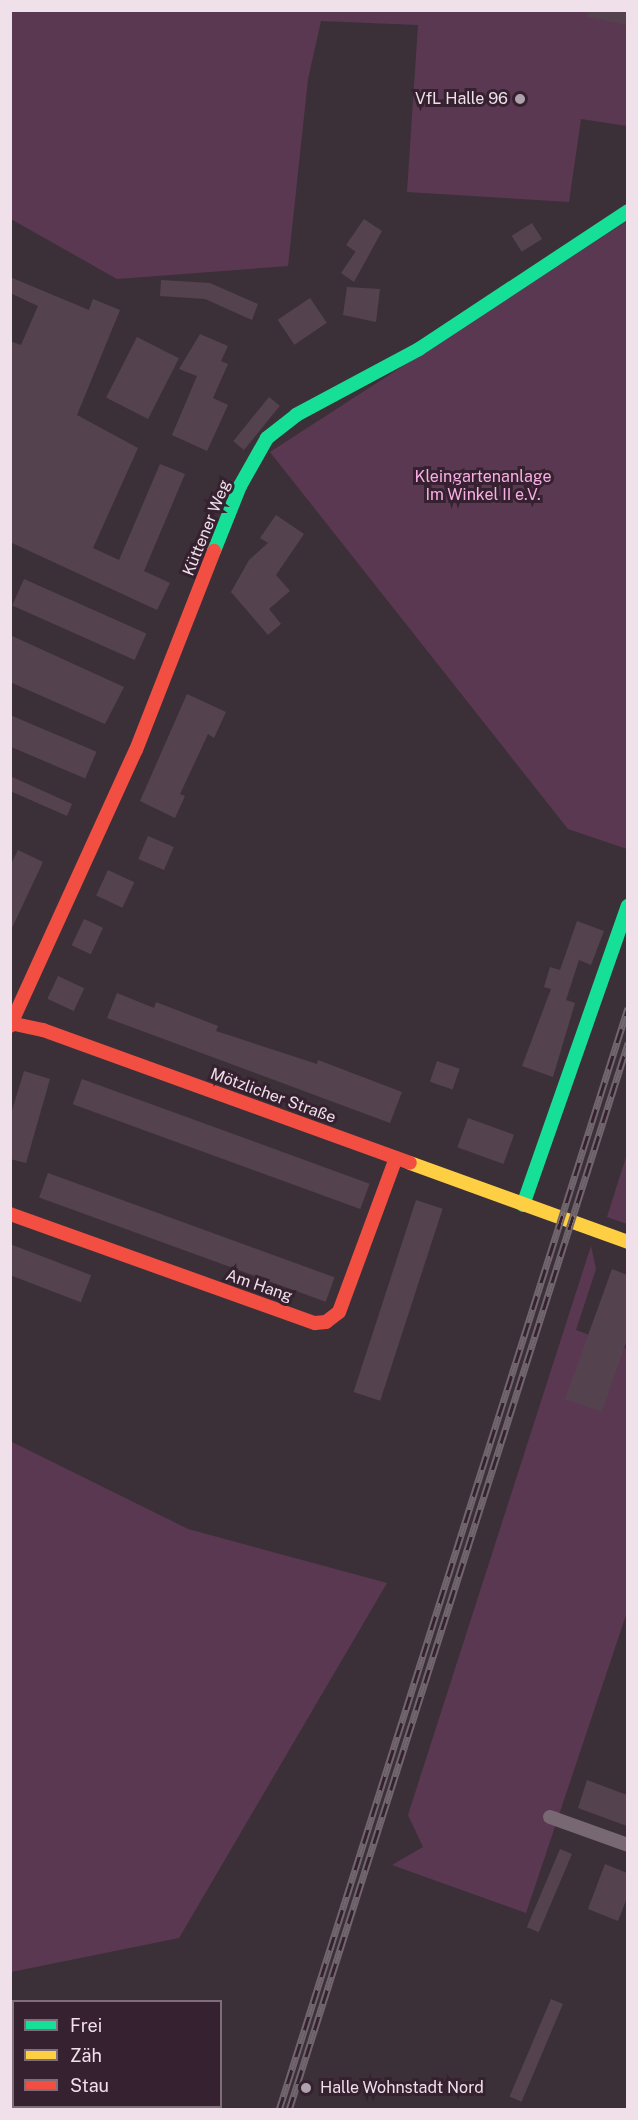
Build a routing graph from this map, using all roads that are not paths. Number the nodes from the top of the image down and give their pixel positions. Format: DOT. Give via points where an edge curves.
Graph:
graph roads {
  1 [pos="627,211"];
  2 [pos="627,906"];
  3 [pos="11,1024"];
  4 [pos="396,1158"];
  5 [pos="523,1205"];
  6 [pos="10,1214"];
  7 [pos="627,1242"];
  8 [pos="550,1817"];
  9 [pos="627,1845"];
  1 -- 3 [label="street, Küttener Weg" via="419,349 296,414 267,438 240,486 136,750"];
  2 -- 5 [label="street"];
  3 -- 4 [label="street, Mötzlicher Straße" via="43,1030"];
  4 -- 5 [label="street, Mötzlicher Straße"];
  4 -- 6 [label="street, Am Hang" via="339,1312 326,1322 315,1323"];
  5 -- 7 [label="street, Mötzlicher Straße"];
  8 -- 9 [label="street"];
}
